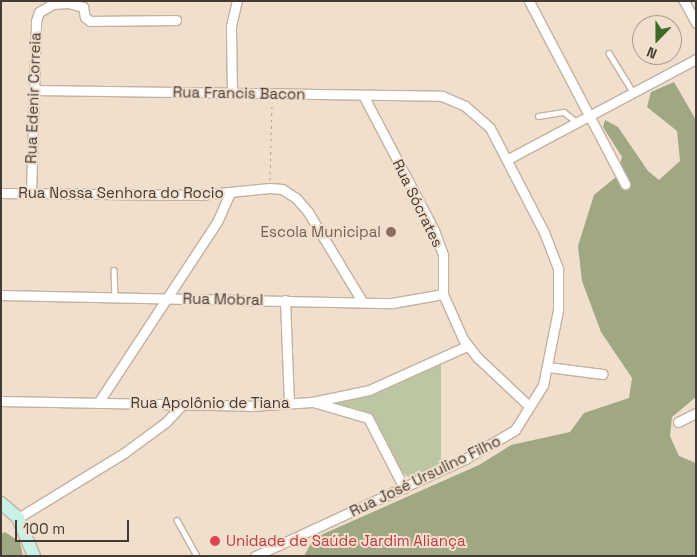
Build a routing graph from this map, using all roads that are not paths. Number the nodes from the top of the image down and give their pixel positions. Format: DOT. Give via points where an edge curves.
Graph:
graph roads {
  1 [pos="237,1"];
  2 [pos="529,1"];
  3 [pos="684,1"];
  4 [pos="176,20"];
  5 [pos="696,23"];
  6 [pos="609,53"];
  7 [pos="696,59"];
  8 [pos="35,90"];
  9 [pos="633,92"];
  10 [pos="232,93"];
  11 [pos="363,95"];
  12 [pos="442,96"];
  13 [pos="538,116"];
  14 [pos="589,116"];
  15 [pos="577,122"];
  16 [pos="508,159"];
  17 [pos="625,184"];
  18 [pos="1,192"];
  19 [pos="31,193"];
  20 [pos="230,193"];
  21 [pos="114,270"];
  22 [pos="443,294"];
  23 [pos="1,295"];
  24 [pos="115,297"];
  25 [pos="168,298"];
  26 [pos="286,300"];
  27 [pos="362,301"];
  28 [pos="467,346"];
  29 [pos="548,367"];
  30 [pos="603,374"];
  31 [pos="1,402"];
  32 [pos="312,402"];
  33 [pos="98,403"];
  34 [pos="289,404"];
  35 [pos="182,405"];
  36 [pos="529,406"];
  37 [pos="696,413"];
  38 [pos="678,422"];
  39 [pos="404,488"];
  40 [pos="1,503"];
  41 [pos="18,518"];
  42 [pos="177,520"];
  43 [pos="34,556"];
  44 [pos="197,556"];
  45 [pos="255,556"];
  1 -- 10 [label="street" via="231,26"];
  2 -- 14 [label="street"];
  3 -- 5 [label="street"];
  4 -- 8 [label="street, Rua Edenir Correia" via="90,20 85,17 83,7 75,3 57,3 45,8 36,16"];
  6 -- 9 [label="lane"];
  7 -- 9 [label="street"];
  8 -- 10 [label="street, Rua Francis Bacon"];
  8 -- 19 [label="street, Rua Edenir Correia"];
  9 -- 14 [label="street"];
  10 -- 11 [label="street, Rua Francis Bacon"];
  11 -- 12 [label="street, Rua Francis Bacon"];
  11 -- 22 [label="street, Rua Sócrates" via="436,235 444,267"];
  12 -- 16 [label="street, Rua José Ursulino Filho" via="465,106 484,120"];
  13 -- 15 [label="lane" via="564,112"];
  14 -- 15 [label="street"];
  14 -- 17 [label="street"];
  15 -- 16 [label="street"];
  16 -- 29 [label="street, Rua José Ursulino Filho" via="544,232 558,269 559,299"];
  18 -- 19 [label="street, Rua Nossa Senhora do Rocio"];
  19 -- 20 [label="street, Rua Nossa Senhora do Rocio"];
  20 -- 25 [label="street" via="217,222"];
  20 -- 27 [label="street, Rua Nossa Senhora do Rocio" via="270,188 288,193 303,205"];
  21 -- 24 [label="lane"];
  22 -- 27 [label="street, Rua Mobral" via="392,303"];
  22 -- 28 [label="street, Rua Sócrates"];
  23 -- 24 [label="street, Rua Mobral"];
  24 -- 25 [label="street, Rua Mobral"];
  25 -- 26 [label="street, Rua Mobral"];
  25 -- 33 [label="street"];
  26 -- 27 [label="street, Rua Mobral"];
  26 -- 34 [label="street"];
  28 -- 32 [label="street, Rua Apolônio de Tiana" via="369,390"];
  28 -- 36 [label="street, Rua Sócrates"];
  29 -- 30 [label="street"];
  29 -- 36 [label="street, Rua José Ursulino Filho" via="543,386"];
  31 -- 33 [label="street, Rua Apolônio de Tiana"];
  32 -- 34 [label="street, Rua Apolônio de Tiana"];
  32 -- 39 [label="street" via="368,418"];
  33 -- 35 [label="street, Rua Apolônio de Tiana"];
  34 -- 35 [label="street, Rua Apolônio de Tiana"];
  35 -- 41 [label="street" via="166,422 124,453"];
  36 -- 39 [label="street, Rua José Ursulino Filho" via="515,430 501,440"];
  37 -- 38 [label="street"];
  39 -- 45 [label="street, Rua José Ursulino Filho"];
  40 -- 41 [label="street"];
  41 -- 43 [label="street"];
  42 -- 44 [label="lane"];
}
